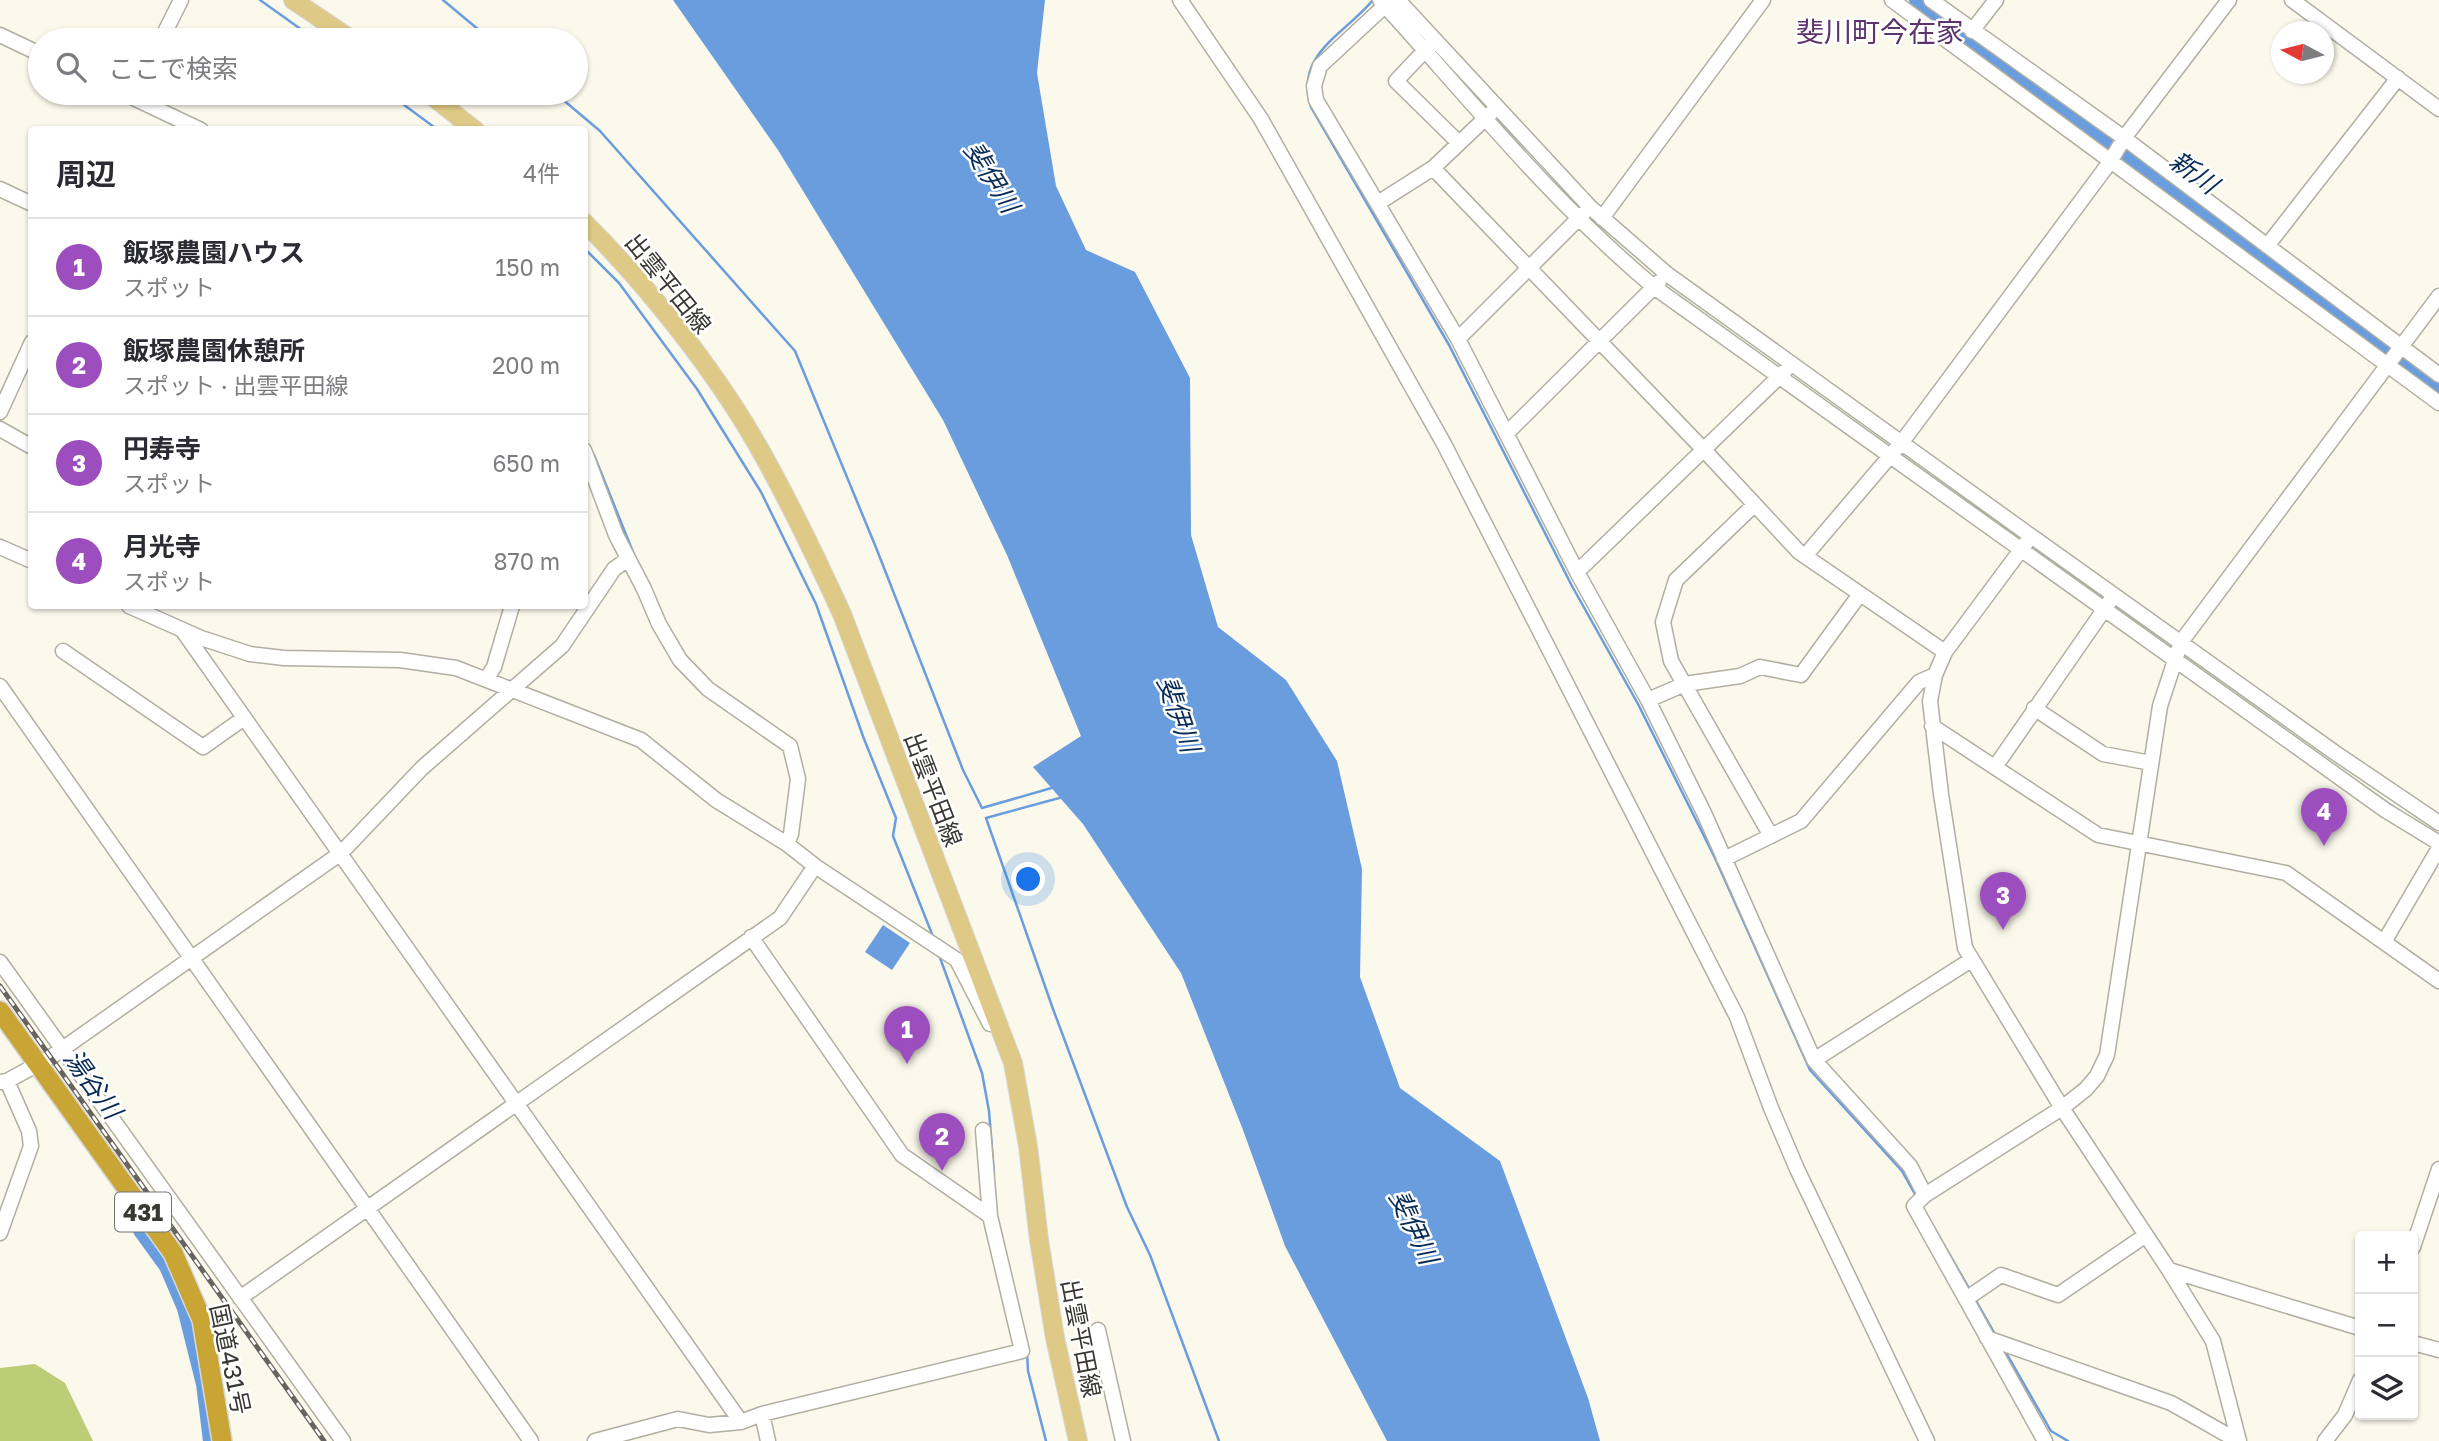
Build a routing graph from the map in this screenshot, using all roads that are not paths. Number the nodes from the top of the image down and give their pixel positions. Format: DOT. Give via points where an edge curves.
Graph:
graph roads {
  1 [pos="181,0"];
  2 [pos="293,0"];
  3 [pos="1180,0"];
  4 [pos="1763,0"];
  5 [pos="1892,0"];
  6 [pos="1931,0"];
  7 [pos="1996,0"];
  8 [pos="2229,0"];
  9 [pos="2292,0"];
  10 [pos="1389,2"];
  11 [pos="167,28"];
  12 [pos="334,28"];
  13 [pos="1972,32"];
  14 [pos="1,37"];
  15 [pos="1429,45"];
  16 [pos="28,49"];
  17 [pos="2398,78"];
  18 [pos="157,105"];
  19 [pos="443,105"];
  20 [pos="1497,107"];
  21 [pos="2439,109"];
  22 [pos="1485,119"];
  23 [pos="194,126"];
  24 [pos="470,126"];
  25 [pos="2124,138"];
  26 [pos="1459,144"];
  27 [pos="2112,158"];
  28 [pos="1433,168"];
  29 [pos="0,189"];
  30 [pos="28,202"];
  31 [pos="1378,203"];
  32 [pos="1590,207"];
  33 [pos="1602,218"];
  34 [pos="1578,219"];
  35 [pos="588,226"];
  36 [pos="2267,246"];
  37 [pos="1528,268"];
  38 [pos="1667,274"];
  39 [pos="1654,286"];
  40 [pos="2439,296"];
  41 [pos="1458,339"];
  42 [pos="1598,341"];
  43 [pos="2401,347"];
  44 [pos="28,351"];
  45 [pos="2389,363"];
  46 [pos="1786,370"];
  47 [pos="2439,375"];
  48 [pos="2439,403"];
  49 [pos="0,412"];
  50 [pos="0,429"];
  51 [pos="1507,433"];
  52 [pos="1902,442"];
  53 [pos="28,445"];
  54 [pos="1704,450"];
  55 [pos="1891,456"];
  56 [pos="588,461"];
  57 [pos="1754,505"];
  58 [pos="2031,536"];
  59 [pos="0,547"];
  60 [pos="2022,549"];
  61 [pos="1805,556"];
  62 [pos="28,559"];
  63 [pos="628,559"];
  64 [pos="1577,572"];
  65 [pos="1860,594"];
  66 [pos="2115,594"];
  67 [pos="588,608"];
  68 [pos="136,609"];
  69 [pos="511,609"];
  70 [pos="587,609"];
  71 [pos="2105,609"];
  72 [pos="2159,626"];
  73 [pos="181,629"];
  74 [pos="2149,639"];
  75 [pos="2181,642"];
  76 [pos="63,651"];
  77 [pos="1945,652"];
  78 [pos="2176,659"];
  79 [pos="1935,676"];
  80 [pos="487,678"];
  81 [pos="2237,682"];
  82 [pos="1685,684"];
  83 [pos="0,685"];
  84 [pos="512,690"];
  85 [pos="2228,696"];
  86 [pos="1648,700"];
  87 [pos="2034,708"];
  88 [pos="244,718"];
  89 [pos="1932,726"];
  90 [pos="2316,739"];
  91 [pos="2306,752"];
  92 [pos="2334,752"];
  93 [pos="2151,763"];
  94 [pos="2325,766"];
  95 [pos="1995,767"];
  96 [pos="2395,793"];
  97 [pos="2385,810"];
  98 [pos="2439,823"];
  99 [pos="1771,836"];
  100 [pos="2139,842"];
  101 [pos="787,844"];
  102 [pos="2439,846"];
  103 [pos="341,853"];
  104 [pos="1724,859"];
  105 [pos="816,866"];
  106 [pos="751,937"];
  107 [pos="2384,942"];
  108 [pos="190,958"];
  109 [pos="1971,960"];
  110 [pos="0,962"];
  111 [pos="2439,981"];
  112 [pos="0,1011"];
  113 [pos="61,1047"];
  114 [pos="1814,1060"];
  115 [pos="1013,1063"];
  116 [pos="36,1064"];
  117 [pos="4,1081"];
  118 [pos="514,1104"];
  119 [pos="2062,1108"];
  120 [pos="982,1130"];
  121 [pos="2439,1168"];
  122 [pos="1925,1195"];
  123 [pos="368,1208"];
  124 [pos="990,1216"];
  125 [pos="2418,1232"];
  126 [pos="0,1233"];
  127 [pos="2146,1235"];
  128 [pos="2169,1270"];
  129 [pos="240,1298"];
  130 [pos="1966,1299"];
  131 [pos="2355,1326"];
  132 [pos="1098,1330"];
  133 [pos="1987,1338"];
  134 [pos="2418,1344"];
  135 [pos="2439,1350"];
  136 [pos="2355,1392"];
  137 [pos="762,1414"];
  138 [pos="741,1422"];
  139 [pos="2046,1439"];
  140 [pos="222,1441"];
  141 [pos="343,1441"];
  142 [pos="531,1441"];
  143 [pos="594,1441"];
  144 [pos="768,1441"];
  145 [pos="1078,1441"];
  146 [pos="1123,1441"];
  147 [pos="1927,1441"];
  148 [pos="2239,1441"];
  149 [pos="2325,1441"];
  1 -- 11 [label="street"];
  2 -- 12 [label="main road"];
  3 -- 147 [label="street" via="1262,119 1444,444 1737,1017 1797,1169"];
  4 -- 33 [label="street"];
  5 -- 27 [label="street"];
  6 -- 13 [label="street"];
  7 -- 13 [label="street"];
  8 -- 25 [label="street"];
  9 -- 17 [label="street"];
  10 -- 15 [label="street"];
  10 -- 31 [label="street" via="1320,66 1314,86 1316,100"];
  13 -- 25 [label="street"];
  14 -- 16 [label="street"];
  15 -- 20 [label="street"];
  15 -- 22 [label="street"];
  15 -- 26 [label="street" via="1396,81"];
  17 -- 21 [label="street"];
  17 -- 36 [label="street"];
  18 -- 23 [label="street"];
  19 -- 24 [label="main road"];
  20 -- 22 [label="street"];
  20 -- 32 [label="street"];
  22 -- 26 [label="street"];
  22 -- 34 [label="street"];
  25 -- 27 [label="street"];
  25 -- 36 [label="street"];
  26 -- 28 [label="street"];
  27 -- 45 [label="street"];
  27 -- 52 [label="street"];
  28 -- 31 [label="street"];
  28 -- 37 [label="street"];
  29 -- 30 [label="street"];
  31 -- 41 [label="street"];
  32 -- 33 [label="street"];
  32 -- 34 [label="street"];
  33 -- 38 [label="street"];
  34 -- 37 [label="street"];
  34 -- 39 [label="street"];
  35 -- 115 [label="main road, 出雲平田線" via="666,314 723,393 757,445 817,559"];
  36 -- 43 [label="street"];
  37 -- 41 [label="street"];
  37 -- 42 [label="street"];
  38 -- 39 [label="street"];
  38 -- 46 [label="street"];
  39 -- 42 [label="street"];
  39 -- 46 [label="street"];
  40 -- 43 [label="street"];
  41 -- 51 [label="street"];
  42 -- 51 [label="street"];
  42 -- 54 [label="street"];
  43 -- 45 [label="street"];
  43 -- 47 [label="street"];
  44 -- 49 [label="street"];
  45 -- 48 [label="street"];
  45 -- 75 [label="street"];
  46 -- 52 [label="street"];
  46 -- 54 [label="street"];
  46 -- 55 [label="street"];
  50 -- 53 [label="street"];
  51 -- 64 [label="street"];
  52 -- 55 [label="street"];
  52 -- 58 [label="street"];
  54 -- 57 [label="street"];
  54 -- 64 [label="street"];
  55 -- 60 [label="street"];
  55 -- 61 [label="street"];
  56 -- 63 [label="street"];
  57 -- 61 [label="street"];
  57 -- 82 [label="street" via="1676,580 1662,622 1671,661"];
  58 -- 60 [label="street"];
  58 -- 66 [label="street"];
  59 -- 62 [label="street"];
  60 -- 71 [label="street"];
  60 -- 77 [label="street"];
  61 -- 65 [label="street"];
  63 -- 67 [label="street" via="614,569"];
  63 -- 101 [label="street" via="680,660 708,689 790,746 798,779"];
  64 -- 86 [label="street"];
  65 -- 77 [label="street"];
  65 -- 82 [label="street" via="1801,675 1760,667 1740,676"];
  66 -- 71 [label="street"];
  66 -- 72 [label="street"];
  68 -- 73 [label="street"];
  69 -- 80 [label="street"];
  70 -- 84 [label="street" via="562,646"];
  71 -- 74 [label="street"];
  71 -- 87 [label="street"];
  72 -- 74 [label="street"];
  72 -- 75 [label="street"];
  73 -- 80 [label="street" via="250,654 400,660 456,668"];
  73 -- 88 [label="street"];
  74 -- 78 [label="street"];
  75 -- 78 [label="street"];
  75 -- 81 [label="street"];
  76 -- 88 [label="street" via="203,747"];
  77 -- 79 [label="street"];
  78 -- 85 [label="street"];
  78 -- 93 [label="street" via="2160,706"];
  79 -- 89 [label="street"];
  79 -- 99 [label="street" via="1919,682 1801,821"];
  80 -- 84 [label="street"];
  81 -- 85 [label="street"];
  81 -- 90 [label="street"];
  82 -- 86 [label="street"];
  82 -- 99 [label="street"];
  83 -- 108 [label="street"];
  84 -- 101 [label="street" via="641,740 716,800"];
  84 -- 103 [label="street" via="422,768"];
  85 -- 91 [label="street"];
  86 -- 104 [label="street"];
  87 -- 93 [label="street" via="2103,754"];
  87 -- 95 [label="street"];
  88 -- 103 [label="street"];
  89 -- 95 [label="street"];
  89 -- 109 [label="street" via="1965,948"];
  90 -- 91 [label="street"];
  90 -- 92 [label="street"];
  91 -- 94 [label="street"];
  92 -- 94 [label="street"];
  92 -- 96 [label="street"];
  93 -- 100 [label="street"];
  94 -- 97 [label="street"];
  95 -- 100 [label="street" via="2098,835"];
  96 -- 97 [label="street"];
  96 -- 98 [label="street"];
  97 -- 102 [label="street"];
  99 -- 104 [label="street"];
  100 -- 107 [label="street" via="2286,873"];
  100 -- 119 [label="street" via="2107,1055 2097,1076"];
  101 -- 105 [label="street"];
  102 -- 107 [label="street"];
  103 -- 108 [label="street"];
  103 -- 118 [label="street"];
  104 -- 114 [label="street"];
  105 -- 106 [label="street" via="779,918"];
  105 -- 115 [label="street" via="957,960 1004,1054"];
  106 -- 118 [label="street"];
  106 -- 124 [label="street" via="902,1155"];
  107 -- 111 [label="street"];
  108 -- 113 [label="street"];
  108 -- 123 [label="street"];
  109 -- 114 [label="street"];
  109 -- 119 [label="street"];
  110 -- 113 [label="street"];
  112 -- 116 [label="highway, 国道431号 / 431"];
  113 -- 116 [label="street"];
  113 -- 129 [label="street"];
  114 -- 122 [label="street" via="1910,1166"];
  115 -- 145 [label="main road, 出雲平田線" via="1055,1338"];
  116 -- 117 [label="street"];
  116 -- 140 [label="highway, 国道431号 / 431" via="173,1254 202,1320"];
  117 -- 126 [label="street" via="29,1131 31,1146"];
  118 -- 123 [label="street"];
  118 -- 138 [label="street"];
  119 -- 122 [label="street"];
  119 -- 127 [label="street"];
  120 -- 124 [label="street"];
  121 -- 125 [label="street"];
  122 -- 130 [label="street" via="1914,1206"];
  123 -- 129 [label="street"];
  123 -- 142 [label="street"];
  124 -- 137 [label="street" via="1022,1351"];
  127 -- 128 [label="street"];
  127 -- 130 [label="street" via="2058,1295 2001,1275"];
  128 -- 131 [label="street"];
  128 -- 148 [label="street" via="2213,1342"];
  129 -- 141 [label="street"];
  130 -- 133 [label="street"];
  132 -- 146 [label="street"];
  133 -- 139 [label="street"];
  133 -- 148 [label="street" via="2171,1403"];
  134 -- 135 [label="street"];
  136 -- 149 [label="street" via="2345,1415"];
  137 -- 138 [label="street"];
  137 -- 144 [label="street"];
  138 -- 143 [label="street" via="709,1425 678,1419"];
}
